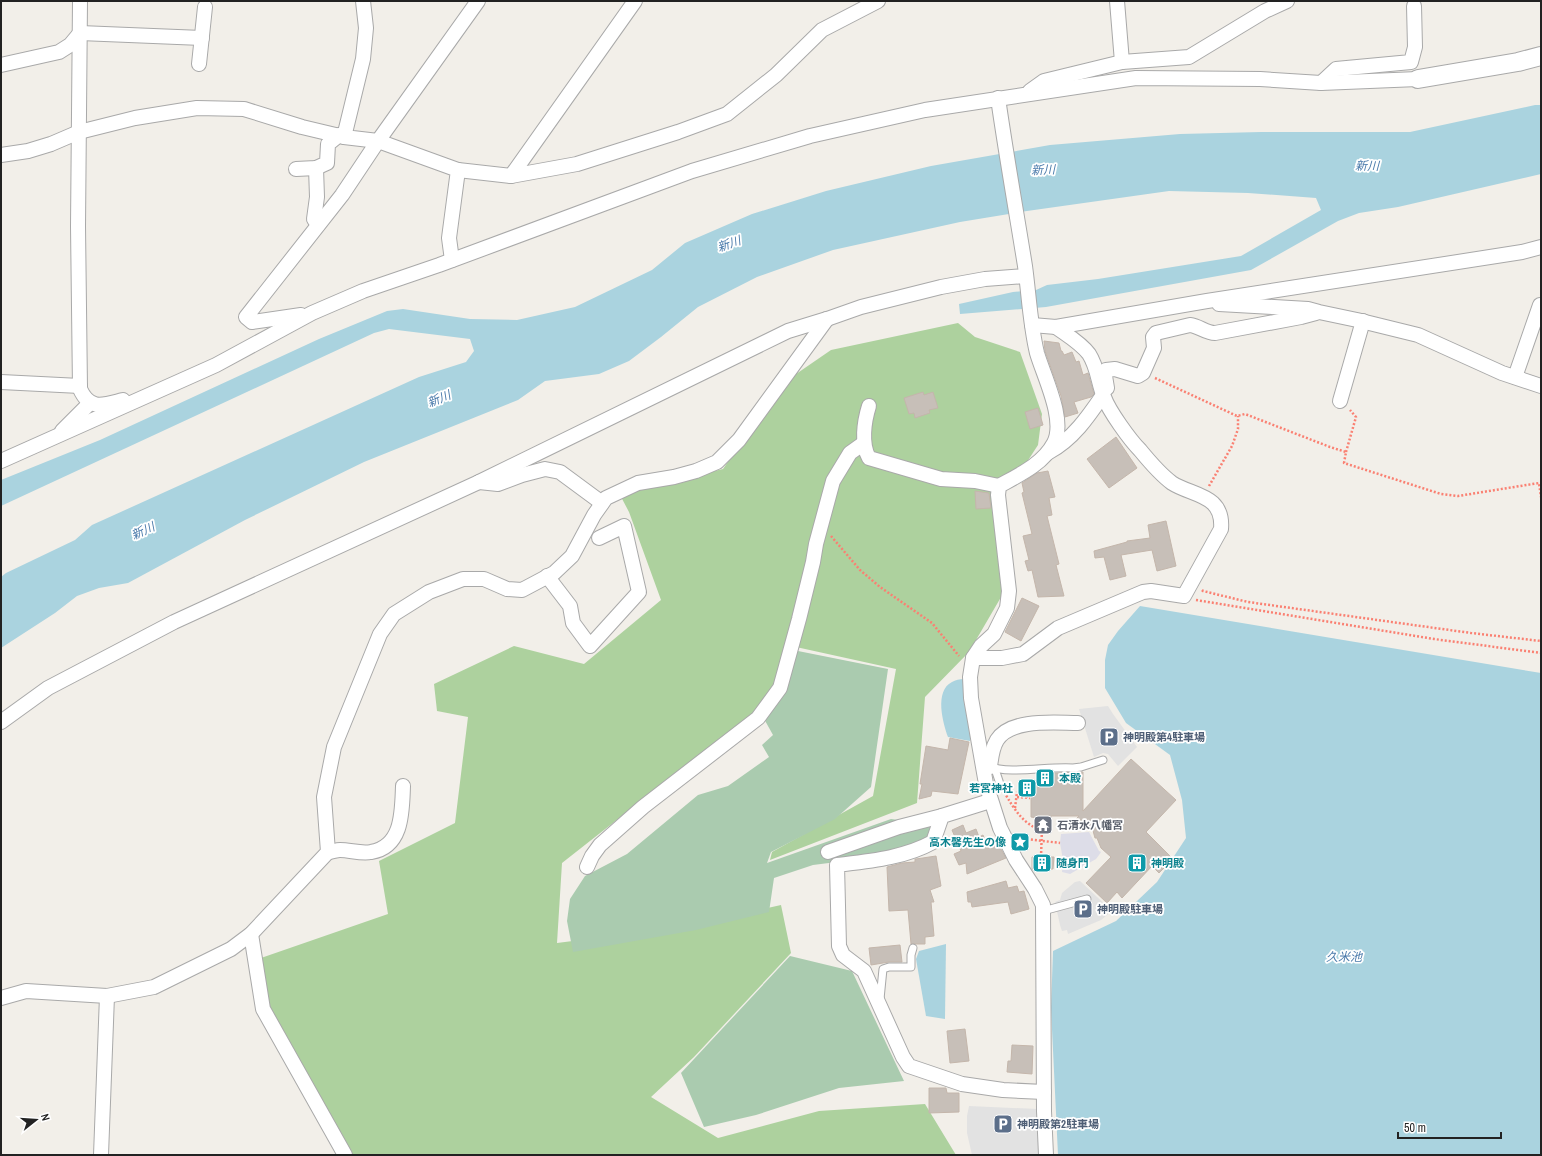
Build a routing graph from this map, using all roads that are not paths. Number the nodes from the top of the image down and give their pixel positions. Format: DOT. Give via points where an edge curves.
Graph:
graph roads {
  1 [pos="80,1"];
  2 [pos="363,1"];
  3 [pos="478,1"];
  4 [pos="636,1"];
  5 [pos="878,1"];
  6 [pos="1117,1"];
  7 [pos="1287,1"];
  8 [pos="205,6"];
  9 [pos="1414,6"];
  10 [pos="80,33"];
  11 [pos="202,38"];
  12 [pos="1541,56"];
  13 [pos="1122,62"];
  14 [pos="199,64"];
  15 [pos="1,65"];
  16 [pos="1418,79"];
  17 [pos="1321,83"];
  18 [pos="1027,93"];
  19 [pos="998,104"];
  20 [pos="79,132"];
  21 [pos="341,136"];
  22 [pos="378,141"];
  23 [pos="1,155"];
  24 [pos="316,168"];
  25 [pos="296,169"];
  26 [pos="458,170"];
  27 [pos="511,176"];
  28 [pos="318,225"];
  29 [pos="1541,247"];
  30 [pos="452,260"];
  31 [pos="1026,276"];
  32 [pos="1207,301"];
  33 [pos="1540,305"];
  34 [pos="1318,312"];
  35 [pos="312,313"];
  36 [pos="1031,318"];
  37 [pos="827,319"];
  38 [pos="1363,321"];
  39 [pos="1056,327"];
  40 [pos="1515,377"];
  41 [pos="1,382"];
  42 [pos="80,386"];
  43 [pos="1541,386"];
  44 [pos="157,392"];
  45 [pos="1104,396"];
  46 [pos="1340,401"];
  47 [pos="90,403"];
  48 [pos="869,406"];
  49 [pos="55,438"];
  50 [pos="864,443"];
  51 [pos="1047,453"];
  52 [pos="1,461"];
  53 [pos="479,482"];
  54 [pos="999,486"];
  55 [pos="602,502"];
  56 [pos="599,538"];
  57 [pos="547,576"];
  58 [pos="966,657"];
  59 [pos="1,722"];
  60 [pos="1078,723"];
  61 [pos="1103,760"];
  62 [pos="989,766"];
  63 [pos="1000,784"];
  64 [pos="404,786"];
  65 [pos="990,801"];
  66 [pos="942,816"];
  67 [pos="328,852"];
  68 [pos="828,852"];
  69 [pos="587,867"];
  70 [pos="1088,899"];
  71 [pos="1043,910"];
  72 [pos="251,934"];
  73 [pos="913,948"];
  74 [pos="107,996"];
  75 [pos="1,998"];
  76 [pos="880,1007"];
  77 [pos="1044,1092"];
  78 [pos="101,1155"];
  79 [pos="345,1155"];
  80 [pos="1046,1155"];
  1 -- 10 [label="street"];
  2 -- 21 [label="street" via="366,28 363,59"];
  3 -- 22 [label="street"];
  4 -- 27 [label="street"];
  5 -- 27 [label="street" via="822,30 776,75 728,114 577,164"];
  6 -- 13 [label="street"];
  7 -- 13 [label="street" via="1265,11 1189,57"];
  8 -- 11 [label="street"];
  9 -- 17 [label="street" via="1415,47 1411,62 1336,69"];
  10 -- 11 [label="street"];
  10 -- 15 [label="street" via="70,45 59,52"];
  10 -- 20 [label="street"];
  11 -- 14 [label="street"];
  12 -- 16 [label="street"];
  13 -- 18 [label="street" via="1044,81"];
  16 -- 17 [label="street"];
  17 -- 18 [label="street" via="1260,79 1136,78"];
  18 -- 19 [label="street"];
  19 -- 30 [label="street" via="925,110 810,136 692,171"];
  19 -- 31 [label="street"];
  20 -- 21 [label="street" via="134,118 197,108 244,110"];
  20 -- 23 [label="street" via="28,151"];
  20 -- 42 [label="street"];
  21 -- 22 [label="street"];
  21 -- 24 [label="street" via="328,144 327,162"];
  22 -- 26 [label="street"];
  22 -- 28 [label="street" via="342,195"];
  24 -- 25 [label="street"];
  24 -- 28 [label="street" via="317,197 314,219"];
  26 -- 27 [label="street"];
  26 -- 30 [label="street" via="449,238"];
  28 -- 35 [label="street" via="246,317 252,322"];
  29 -- 32 [label="street"];
  30 -- 35 [label="street" via="363,291"];
  31 -- 36 [label="street"];
  31 -- 37 [label="street" via="985,279 941,287 861,307"];
  32 -- 34 [label="street" via="1222,305 1308,309"];
  32 -- 39 [label="street"];
  33 -- 40 [label="street"];
  34 -- 38 [label="street"];
  34 -- 45 [label="street" via="1215,333 1190,325 1156,333 1153,337 1154,348 1143,373 1138,376 1115,369 1106,370 1104,376 1107,387"];
  35 -- 44 [label="street" via="216,365"];
  36 -- 39 [label="street"];
  36 -- 51 [label="street" via="1037,353 1058,417 1058,430 1054,443"];
  37 -- 53 [label="street" via="788,331"];
  37 -- 55 [label="street" via="739,440 717,462 674,477 638,483"];
  38 -- 40 [label="street" via="1418,335"];
  38 -- 46 [label="street"];
  39 -- 45 [label="street" via="1089,354"];
  40 -- 43 [label="street"];
  41 -- 42 [label="street"];
  42 -- 47 [label="street" via="84,398"];
  44 -- 47 [label="street" via="100,406"];
  44 -- 49 [label="street"];
  45 -- 51 [label="street" via="1075,433 1062,445"];
  45 -- 58 [label="street" via="1138,449 1163,474 1173,483 1203,496 1212,503 1220,517 1221,529 1184,596 1143,592 1058,628 1023,654 1002,658"];
  47 -- 49 [label="street"];
  48 -- 50 [label="street"];
  49 -- 52 [label="street"];
  50 -- 54 [label="street" via="864,450 869,458 941,479 975,481"];
  50 -- 69 [label="street" via="850,453 833,481 780,688 758,718 643,807 600,845"];
  51 -- 54 [label="street" via="1032,467"];
  53 -- 55 [label="street" via="498,484 545,469 560,472"];
  53 -- 59 [label="street" via="174,622 48,688"];
  54 -- 58 [label="street" via="1009,591 1007,608 994,634"];
  55 -- 57 [label="street" via="572,556 554,573"];
  56 -- 57 [label="street" via="624,526 639,592 590,646 573,623 570,606"];
  57 -- 67 [label="street" via="522,590 507,590 484,579 463,579 430,592 394,614 380,634 334,747 324,798"];
  58 -- 62 [label="street" via="971,698"];
  60 -- 62 [label="street" via="1037,723 1008,730 997,739"];
  61 -- 62 [label="lane" via="1073,768"];
  62 -- 63 [label="lane"];
  62 -- 65 [label="street"];
  64 -- 67 [label="street" via="402,818 386,847 371,852"];
  65 -- 66 [label="street"];
  65 -- 71 [label="street" via="1003,835 1040,898"];
  66 -- 68 [label="street" via="899,827"];
  66 -- 76 [label="street" via="933,842 921,848 880,860 837,866 839,946 843,955 864,971"];
  67 -- 72 [label="street"];
  70 -- 71 [label="lane"];
  71 -- 77 [label="street"];
  72 -- 74 [label="street" via="231,949 154,987"];
  72 -- 79 [label="street" via="263,1009"];
  73 -- 76 [label="lane" via="911,967 883,969"];
  74 -- 75 [label="street" via="26,991"];
  74 -- 78 [label="street"];
  76 -- 77 [label="street" via="909,1066 962,1084"];
  77 -- 80 [label="street"];
}
